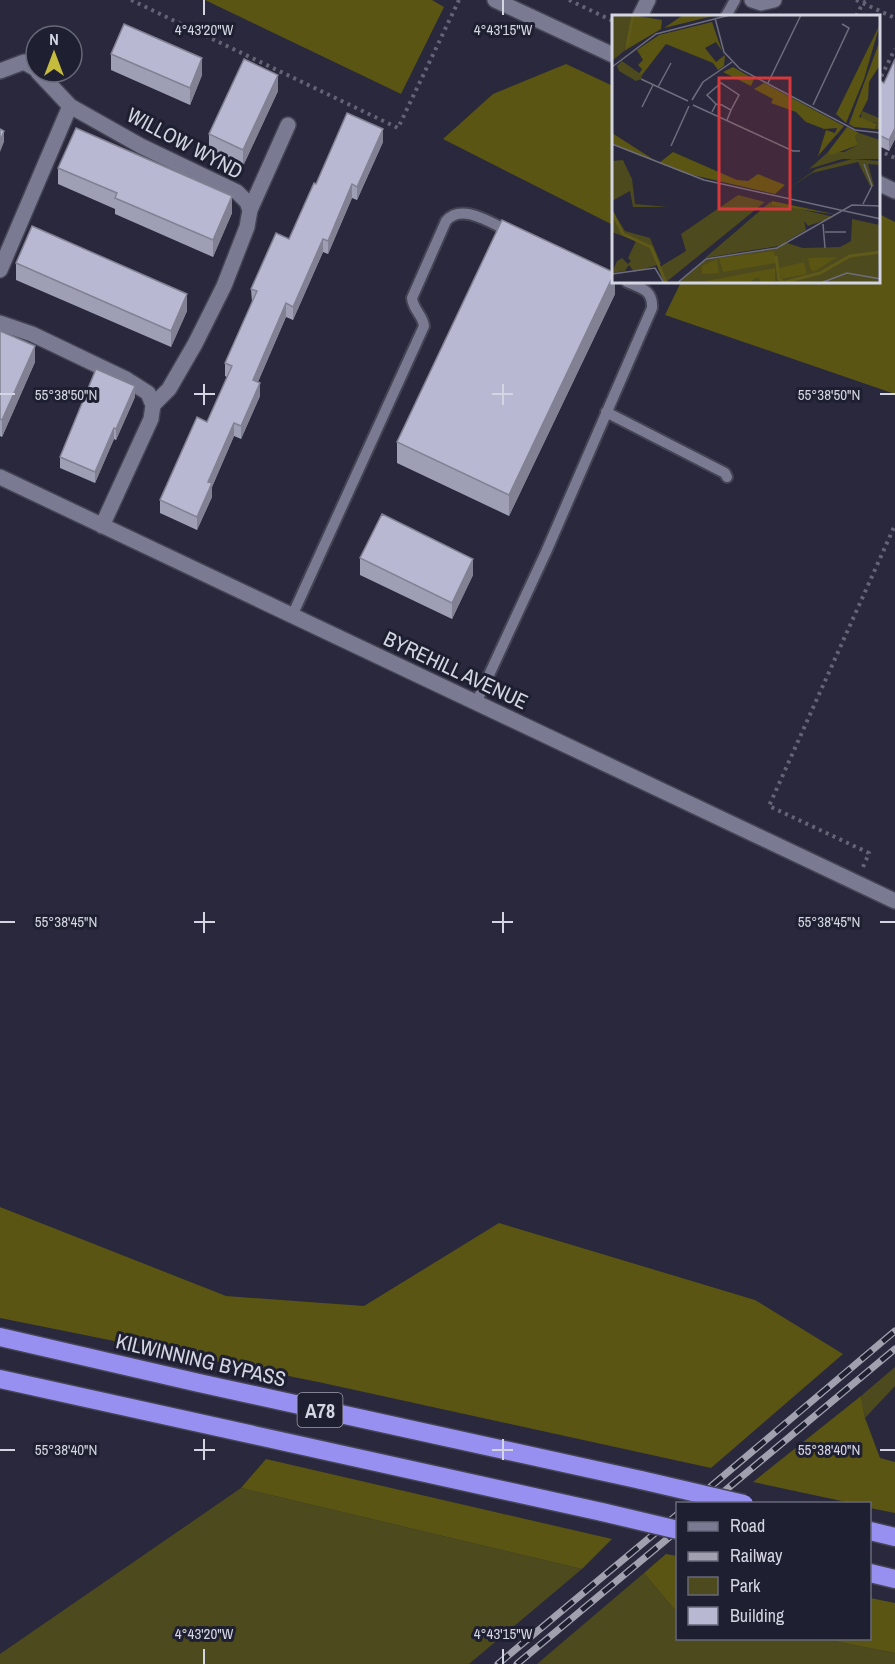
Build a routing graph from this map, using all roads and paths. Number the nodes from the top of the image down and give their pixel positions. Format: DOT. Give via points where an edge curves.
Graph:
graph roads {
  1 [pos="131,0"];
  2 [pos="459,0"];
  3 [pos="495,0"];
  4 [pos="569,0"];
  5 [pos="648,0"];
  6 [pos="735,0"];
  7 [pos="752,0"];
  8 [pos="774,0"];
  9 [pos="856,0"];
  10 [pos="870,0"];
  11 [pos="863,3"];
  12 [pos="640,15"];
  13 [pos="727,15"];
  14 [pos="857,15"];
  15 [pos="895,18"];
  16 [pos="612,21"];
  17 [pos="895,49"];
  18 [pos="612,55"];
  19 [pos="24,62"];
  20 [pos="0,71"];
  21 [pos="880,78"];
  22 [pos="48,84"];
  23 [pos="70,106"];
  24 [pos="288,125"];
  25 [pos="880,150"];
  26 [pos="895,158"];
  27 [pos="880,184"];
  28 [pos="895,191"];
  29 [pos="250,210"];
  30 [pos="520,236"];
  31 [pos="0,270"];
  32 [pos="632,284"];
  33 [pos="0,323"];
  34 [pos="153,405"];
  35 [pos="606,412"];
  36 [pos="0,477"];
  37 [pos="727,477"];
  38 [pos="895,525"];
  39 [pos="102,526"];
  40 [pos="292,616"];
  41 [pos="476,703"];
  42 [pos="855,882"];
  43 [pos="895,901"];
  44 [pos="0,1337"];
  45 [pos="0,1379"];
  46 [pos="740,1502"];
  47 [pos="676,1530"];
  48 [pos="871,1532"];
  49 [pos="895,1537"];
  50 [pos="871,1573"];
  51 [pos="895,1579"];
  1 -- 2 [label="path" via="398,129"];
  3 -- 18 [label="street"];
  4 -- 16 [label="path"];
  5 -- 12 [label="street"];
  6 -- 13 [label="lane"];
  7 -- 8 [label="street"];
  9 -- 11 [label="path"];
  10 -- 11 [label="path"];
  11 -- 14 [label="path"];
  11 -- 15 [label="path"];
  17 -- 21 [label="path"];
  19 -- 20 [label="street, WILLOW WYND"];
  22 -- 23 [label="street, WILLOW WYND"];
  23 -- 29 [label="street, WILLOW WYND" via="141,146 237,192"];
  23 -- 31 [label="street"];
  24 -- 29 [label="street"];
  25 -- 26 [label="path"];
  27 -- 28 [label="street"];
  29 -- 34 [label="street, WILLOW WYND" via="224,286 169,389"];
  30 -- 40 [label="lane" via="468,213 459,212 446,221 412,298 424,327"];
  32 -- 35 [label="lane" via="647,290 652,308"];
  33 -- 34 [label="street" via="33,334 126,379 148,393"];
  34 -- 39 [label="street" via="151,419"];
  35 -- 37 [label="lane"];
  35 -- 41 [label="lane"];
  36 -- 39 [label="street, BYREHILL AVENUE"];
  38 -- 42 [label="path" via="769,806 869,853"];
  39 -- 40 [label="street, BYREHILL AVENUE"];
  40 -- 41 [label="street, BYREHILL AVENUE"];
  41 -- 42 [label="street, BYREHILL AVENUE"];
  42 -- 43 [label="street, BYREHILL AVENUE"];
  44 -- 46 [label="highway, KILWINNING BYPASS / A78, bridge"];
  45 -- 47 [label="highway, A78, bridge"];
  48 -- 49 [label="highway"];
  50 -- 51 [label="highway"];
}
